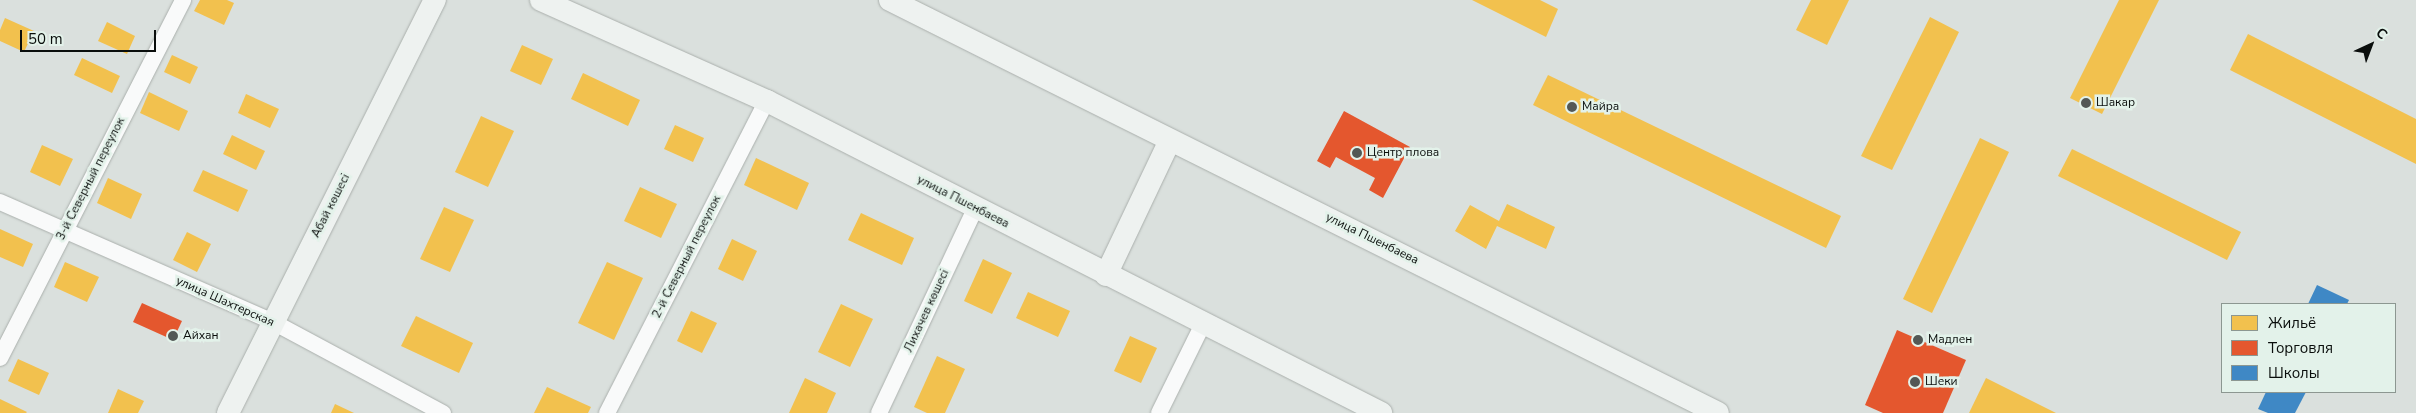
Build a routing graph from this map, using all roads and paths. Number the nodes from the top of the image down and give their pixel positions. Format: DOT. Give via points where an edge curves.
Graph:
graph roads {
  1 [pos="183,0"];
  2 [pos="435,0"];
  3 [pos="541,0"];
  4 [pos="890,0"];
  5 [pos="767,101"];
  6 [pos="1170,140"];
  7 [pos="0,202"];
  8 [pos="976,209"];
  9 [pos="63,232"];
  10 [pos="1106,275"];
  11 [pos="273,322"];
  12 [pos="1203,324"];
  13 [pos="0,358"];
  14 [pos="228,413"];
  15 [pos="444,413"];
  16 [pos="607,413"];
  17 [pos="879,413"];
  18 [pos="1159,413"];
  19 [pos="1381,413"];
  20 [pos="1718,413"];
  1 -- 9 [label="street, 3-й Северный переулок"];
  2 -- 11 [label="main road, Абай көшесі"];
  3 -- 5 [label="main road, улица Пшенбаева"];
  4 -- 6 [label="main road, улица Пшенбаева"];
  5 -- 8 [label="main road, улица Пшенбаева"];
  5 -- 16 [label="street, 2-й Северный переулок"];
  6 -- 10 [label="main road"];
  6 -- 20 [label="main road, улица Пшенбаева"];
  7 -- 9 [label="street, улица Шахтерская"];
  8 -- 10 [label="main road, улица Пшенбаева"];
  8 -- 17 [label="street, Лихачев көшесі"];
  9 -- 11 [label="street, улица Шахтерская"];
  9 -- 13 [label="street, 3-й Северный переулок"];
  10 -- 12 [label="main road, улица Пшенбаева"];
  11 -- 14 [label="main road, Абай көшесі"];
  11 -- 15 [label="street, улица Шахтерская"];
  12 -- 18 [label="street"];
  12 -- 19 [label="main road, улица Пшенбаева"];
}
